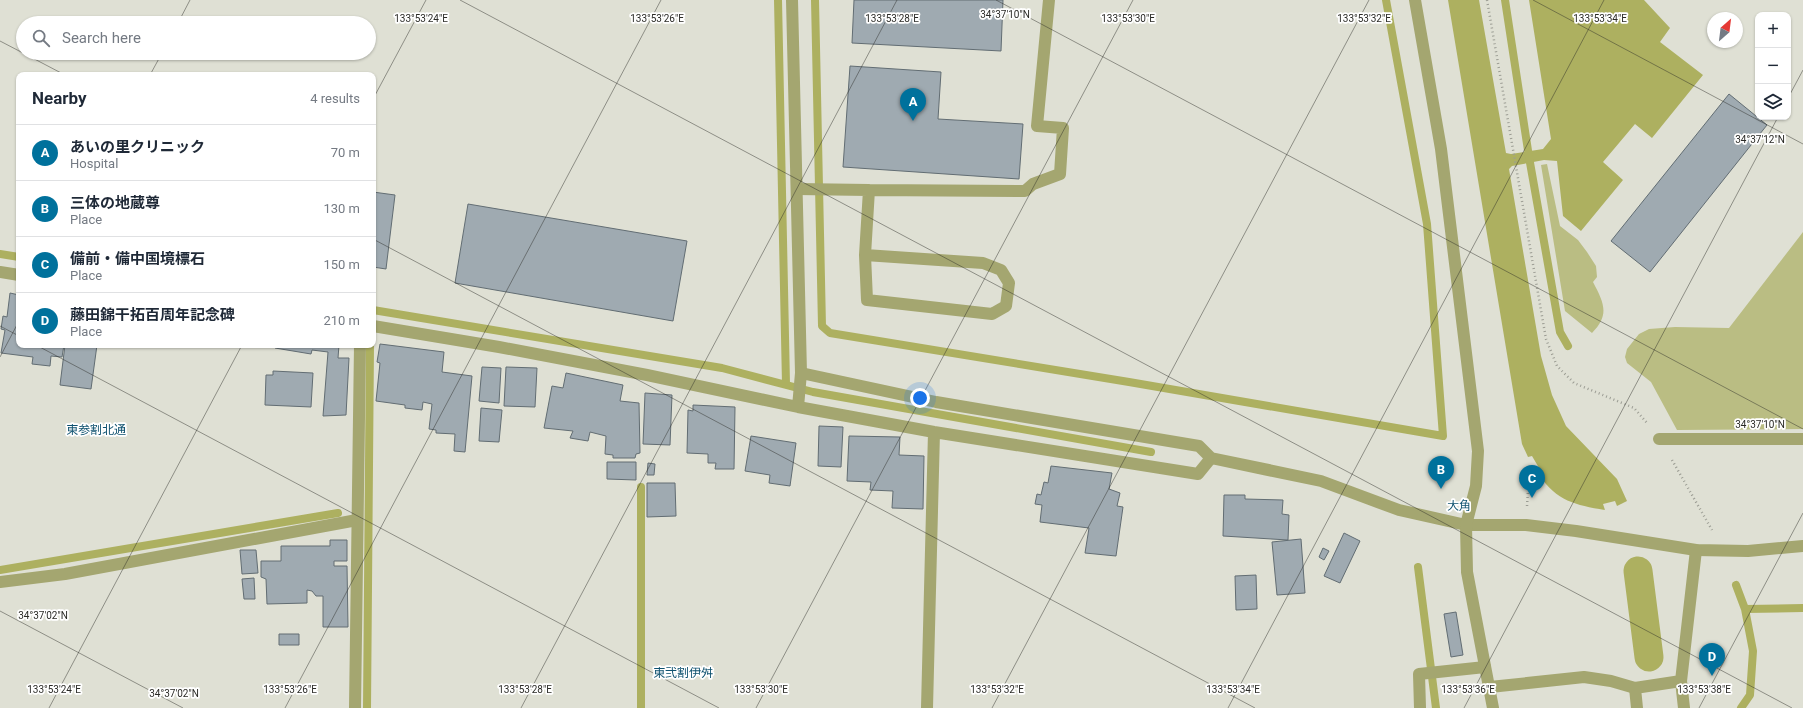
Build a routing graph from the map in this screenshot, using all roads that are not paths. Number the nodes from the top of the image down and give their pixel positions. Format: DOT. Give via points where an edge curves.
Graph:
graph roads {
  1 [pos="792,0"];
  2 [pos="1049,0"];
  3 [pos="1415,0"];
  4 [pos="802,189"];
  5 [pos="869,190"];
  6 [pos="865,255"];
  7 [pos="0,272"];
  8 [pos="16,274"];
  9 [pos="376,326"];
  10 [pos="360,348"];
  11 [pos="801,376"];
  12 [pos="799,402"];
  13 [pos="934,432"];
  14 [pos="1659,438"];
  15 [pos="1803,439"];
  16 [pos="1211,458"];
  17 [pos="357,520"];
  18 [pos="1466,525"];
  19 [pos="1803,546"];
  20 [pos="1696,550"];
  21 [pos="0,582"];
  22 [pos="1485,667"];
  23 [pos="1681,681"];
  24 [pos="1490,687"];
  25 [pos="1635,688"];
  26 [pos="356,708"];
  27 [pos="927,708"];
  28 [pos="1420,708"];
  29 [pos="1493,708"];
  30 [pos="1637,708"];
  31 [pos="1684,708"];
  1 -- 4 [label="street"];
  2 -- 5 [label="street" via="1037,126 1063,128 1060,174 1032,184 1025,191"];
  3 -- 18 [label="street" via="1441,149 1478,451 1476,486"];
  4 -- 5 [label="street"];
  4 -- 11 [label="street"];
  5 -- 6 [label="street"];
  6 -- 6 [label="street" via="983,263 1001,270 1009,283 1006,306 992,314 867,300"];
  7 -- 8 [label="street"];
  9 -- 12 [label="street"];
  10 -- 17 [label="street"];
  11 -- 12 [label="street"];
  11 -- 16 [label="street" via="936,402 1199,446"];
  12 -- 13 [label="street"];
  13 -- 16 [label="street" via="1198,474"];
  13 -- 27 [label="street"];
  14 -- 15 [label="street"];
  16 -- 18 [label="street" via="1321,481 1399,510"];
  17 -- 21 [label="street" via="65,574"];
  17 -- 26 [label="street"];
  18 -- 20 [label="street" via="1526,525"];
  18 -- 22 [label="street" via="1467,572"];
  19 -- 20 [label="street" via="1724,551"];
  20 -- 23 [label="street"];
  22 -- 24 [label="street"];
  22 -- 28 [label="street" via="1419,674"];
  23 -- 25 [label="street"];
  23 -- 31 [label="street"];
  24 -- 25 [label="street" via="1584,678 1611,681"];
  24 -- 29 [label="street"];
  25 -- 30 [label="street"];
}
